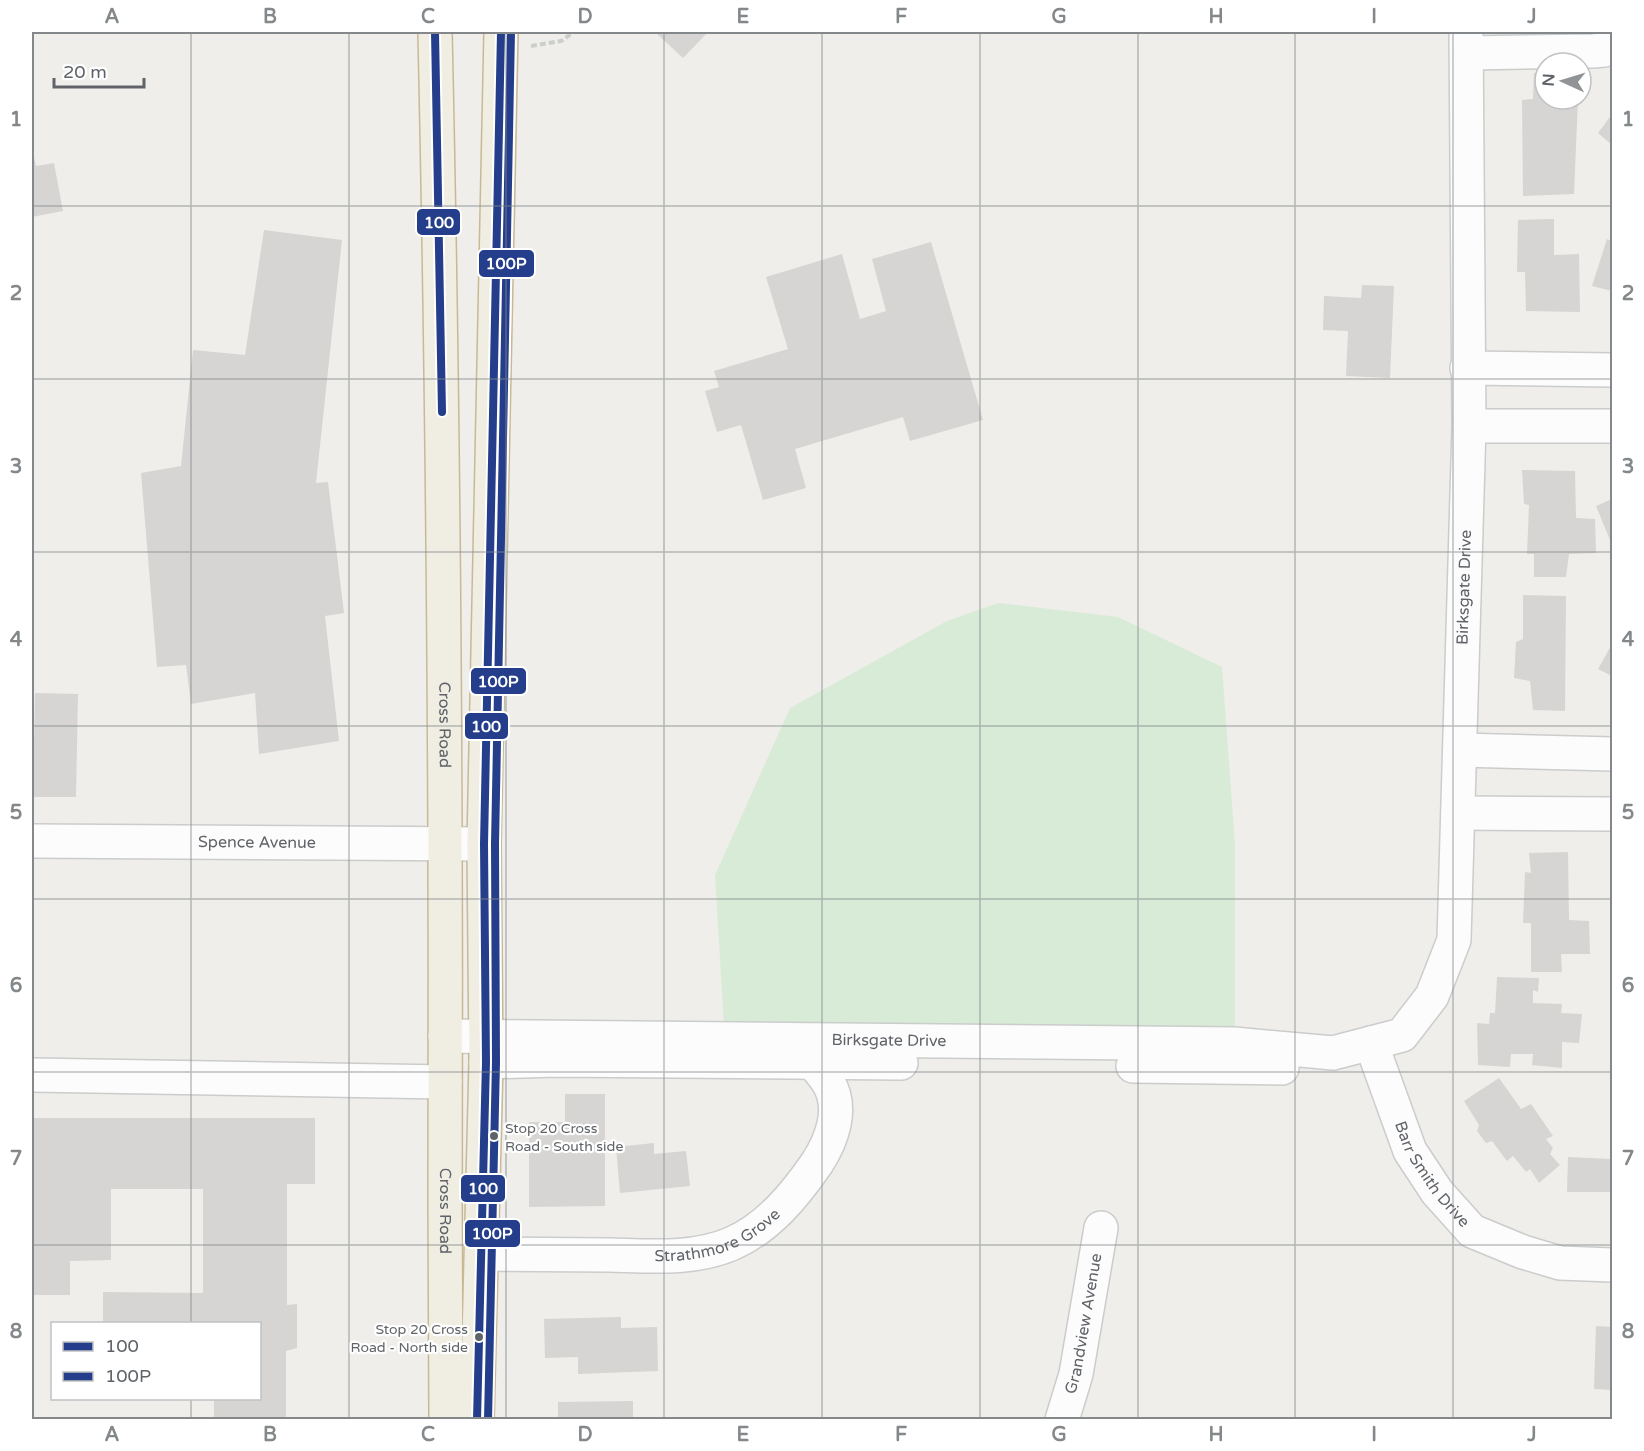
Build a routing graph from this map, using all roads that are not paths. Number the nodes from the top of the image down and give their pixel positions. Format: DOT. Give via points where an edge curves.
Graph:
graph roads {
  1 [pos="435,32"];
  2 [pos="501,41"];
  3 [pos="1467,42"];
  4 [pos="1612,47"];
  5 [pos="1467,368"];
  6 [pos="1612,370"];
  7 [pos="1469,426"];
  8 [pos="1612,426"];
  9 [pos="1460,750"];
  10 [pos="1612,754"];
  11 [pos="1458,813"];
  12 [pos="1612,814"];
  13 [pos="32,841"];
  14 [pos="445,844"];
  15 [pos="484,844"];
  16 [pos="1371,1043"];
  17 [pos="485,1048"];
  18 [pos="1333,1053"];
  19 [pos="445,1060"];
  20 [pos="814,1064"];
  21 [pos="32,1075"];
  22 [pos="1101,1228"];
  23 [pos="444,1254"];
  24 [pos="482,1254"];
  25 [pos="1612,1265"];
  26 [pos="446,1419"];
  27 [pos="477,1419"];
  28 [pos="1062,1419"];
  1 -- 14 [label="highway, Cross Road" via="442,349"];
  2 -- 15 [label="highway"];
  3 -- 4 [label="street, Birksgate Drive" via="1593,51"];
  3 -- 5 [label="street, Birksgate Drive"];
  5 -- 6 [label="street"];
  5 -- 7 [label="street, Birksgate Drive"];
  7 -- 8 [label="street"];
  7 -- 9 [label="street, Birksgate Drive"];
  9 -- 10 [label="street"];
  9 -- 11 [label="street, Birksgate Drive"];
  11 -- 12 [label="street"];
  11 -- 16 [label="street, Birksgate Drive" via="1454,940 1432,996 1402,1035"];
  13 -- 14 [label="street, Spence Avenue"];
  14 -- 15 [label="street, Spence Avenue"];
  14 -- 19 [label="highway, Cross Road"];
  15 -- 17 [label="highway"];
  16 -- 18 [label="street, Birksgate Drive"];
  16 -- 25 [label="street, Barr Smith Drive" via="1410,1151 1437,1192 1472,1230 1560,1263"];
  17 -- 18 [label="street, Birksgate Drive" via="919,1042 1234,1044"];
  17 -- 19 [label="street, Birksgate Drive"];
  17 -- 20 [label="street, Birksgate Drive" via="556,1060"];
  17 -- 24 [label="highway"];
  18 -- 20 [label="street, Birksgate Drive" via="1314,1068"];
  19 -- 21 [label="street, Birksgate Drive"];
  19 -- 23 [label="highway, Cross Road"];
  20 -- 24 [label="street, Strathmore Grove" via="830,1084 835,1100 835,1127 824,1152 782,1207 732,1244 700,1254 667,1256"];
  22 -- 28 [label="street, Grandview Avenue" via="1076,1374"];
  23 -- 24 [label="highway"];
  23 -- 26 [label="highway, Cross Road"];
  24 -- 27 [label="highway"];
}
